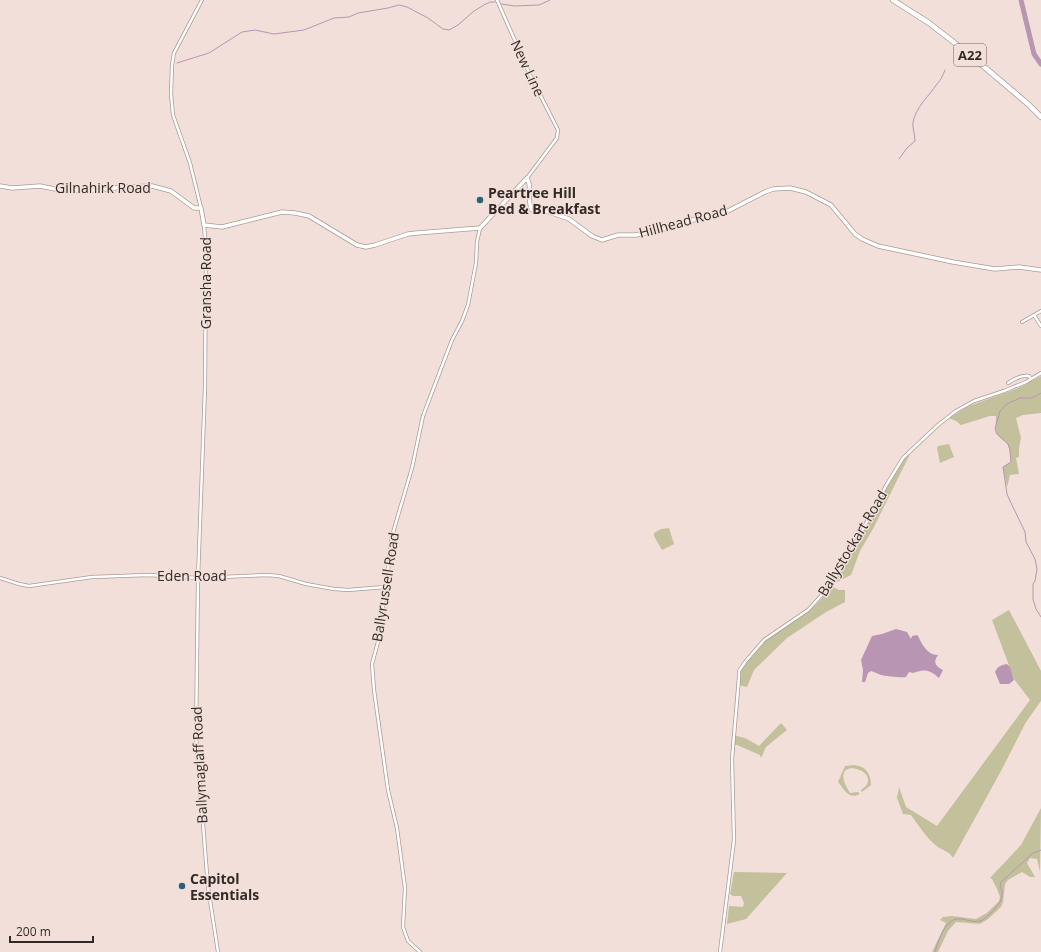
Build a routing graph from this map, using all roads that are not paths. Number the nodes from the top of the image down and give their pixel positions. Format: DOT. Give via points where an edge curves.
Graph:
graph roads {
  1 [pos="202,0"];
  2 [pos="496,0"];
  3 [pos="893,0"];
  4 [pos="1041,117"];
  5 [pos="527,178"];
  6 [pos="0,186"];
  7 [pos="200,208"];
  8 [pos="204,226"];
  9 [pos="480,228"];
  10 [pos="1041,270"];
  11 [pos="1041,311"];
  12 [pos="1034,315"];
  13 [pos="1022,322"];
  14 [pos="1041,326"];
  15 [pos="1041,373"];
  16 [pos="1031,379"];
  17 [pos="1008,383"];
  18 [pos="0,578"];
  19 [pos="198,578"];
  20 [pos="385,587"];
  21 [pos="218,952"];
  22 [pos="420,952"];
  23 [pos="720,952"];
  1 -- 7 [label="street, Gransha Road" via="174,53 170,94 173,115 190,163"];
  2 -- 5 [label="street, New Line" via="556,126 558,136"];
  3 -- 4 [label="highway, A22" via="929,23 969,54"];
  5 -- 9 [label="street"];
  5 -- 10 [label="street, Hillhead Road" via="530,183 532,210 546,211 569,219 599,240 618,234 636,235 724,213 765,192 785,188 806,192 831,205 855,234 878,246 995,269 1019,267"];
  6 -- 7 [label="street, Gilnahirk Road" via="101,190 122,186 152,186 171,191 194,208"];
  7 -- 8 [label="street, Gransha Road"];
  8 -- 9 [label="street" via="222,227 282,212 295,213 309,216 356,245 366,247 408,234"];
  8 -- 19 [label="street, Gransha Road" via="204,395"];
  9 -- 20 [label="street, Ballyrussell Road" via="468,305 423,416 412,468 392,536"];
  11 -- 12 [label="street"];
  12 -- 13 [label="street"];
  12 -- 14 [label="street"];
  15 -- 16 [label="street, Ballystockart Road"];
  16 -- 17 [label="street" via="1026,376"];
  16 -- 23 [label="street, Ballystockart Road" via="974,401 956,411 903,458 828,589 808,610 764,640 741,667 732,759 734,840"];
  18 -- 19 [label="street, Eden Road" via="29,586 100,577 148,575"];
  19 -- 20 [label="street, Eden Road" via="267,575 334,589"];
  19 -- 21 [label="street, Ballymaglaff Road" via="196,736 208,887"];
  20 -- 22 [label="street, Ballyrussell Road" via="372,664 373,678 388,790 402,866 405,894 403,926 408,940"];
}
